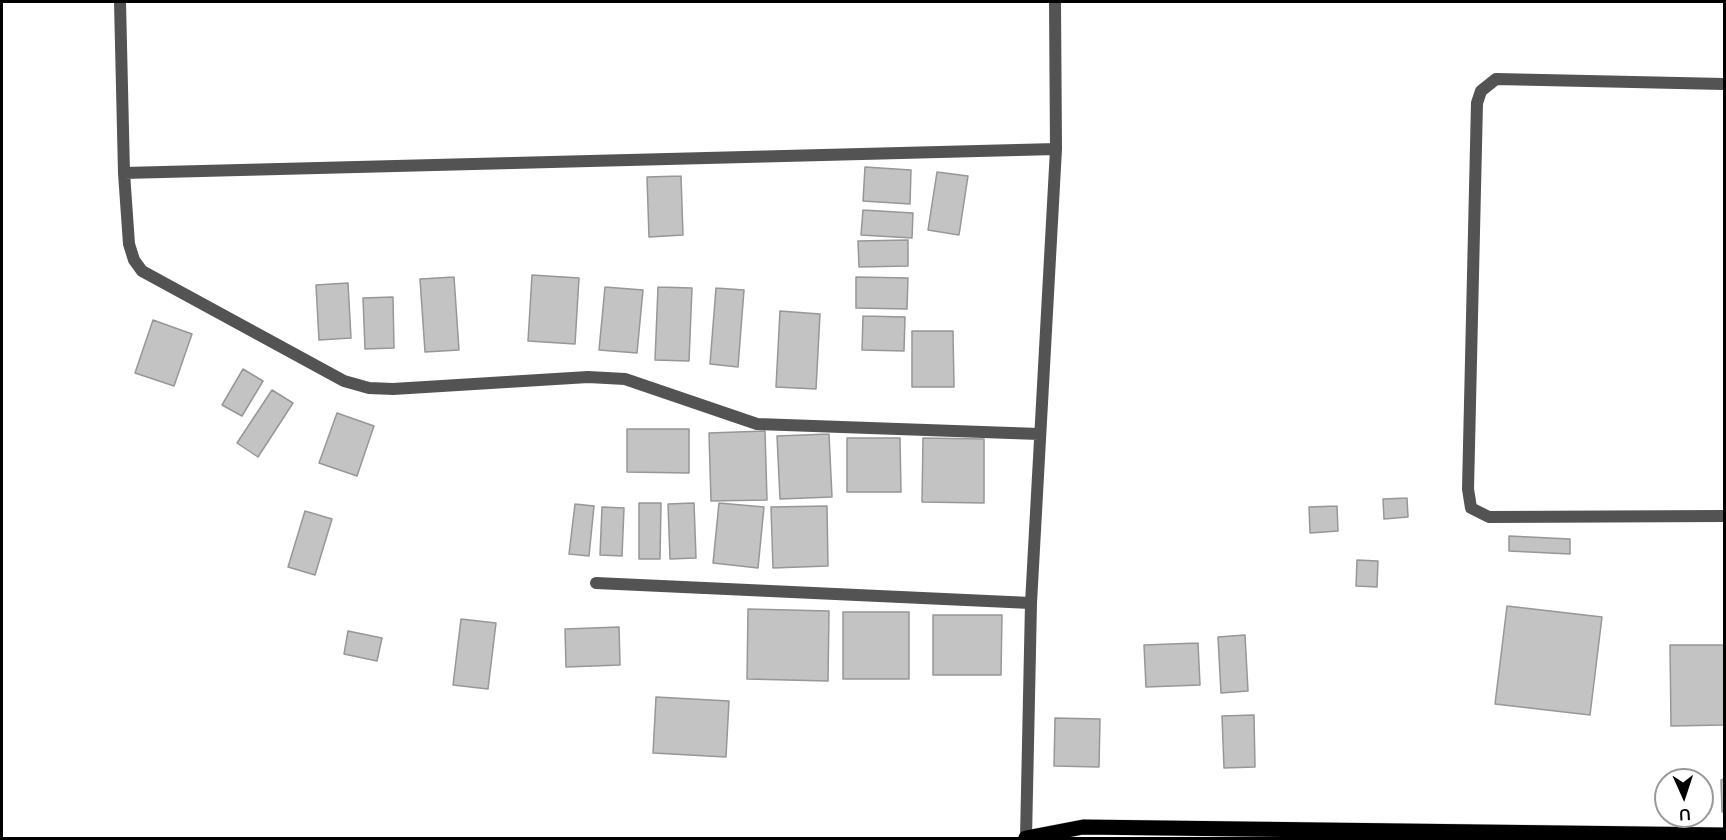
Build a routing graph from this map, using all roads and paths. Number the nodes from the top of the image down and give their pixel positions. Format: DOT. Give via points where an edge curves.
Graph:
graph roads {
  1 [pos="120,2"];
  2 [pos="1055,2"];
  3 [pos="1725,84"];
  4 [pos="1056,149"];
  5 [pos="124,173"];
  6 [pos="1039,434"];
  7 [pos="1725,516"];
  8 [pos="596,583"];
  9 [pos="1031,603"];
  10 [pos="1725,835"];
  11 [pos="1688,837"];
  12 [pos="1026,838"];
  1 -- 5 [label="street"];
  2 -- 4 [label="street"];
  3 -- 7 [label="street" via="1496,80 1481,91 1477,103 1468,489 1472,508 1489,518"];
  4 -- 5 [label="street"];
  4 -- 6 [label="street"];
  5 -- 6 [label="street" via="129,244 142,271 344,381 393,389 588,377 625,379 757,424"];
  6 -- 9 [label="street"];
  8 -- 9 [label="street"];
  9 -- 12 [label="street"];
  10 -- 11 [label="main road"];
  11 -- 12 [label="main road" via="1083,827"];
}
